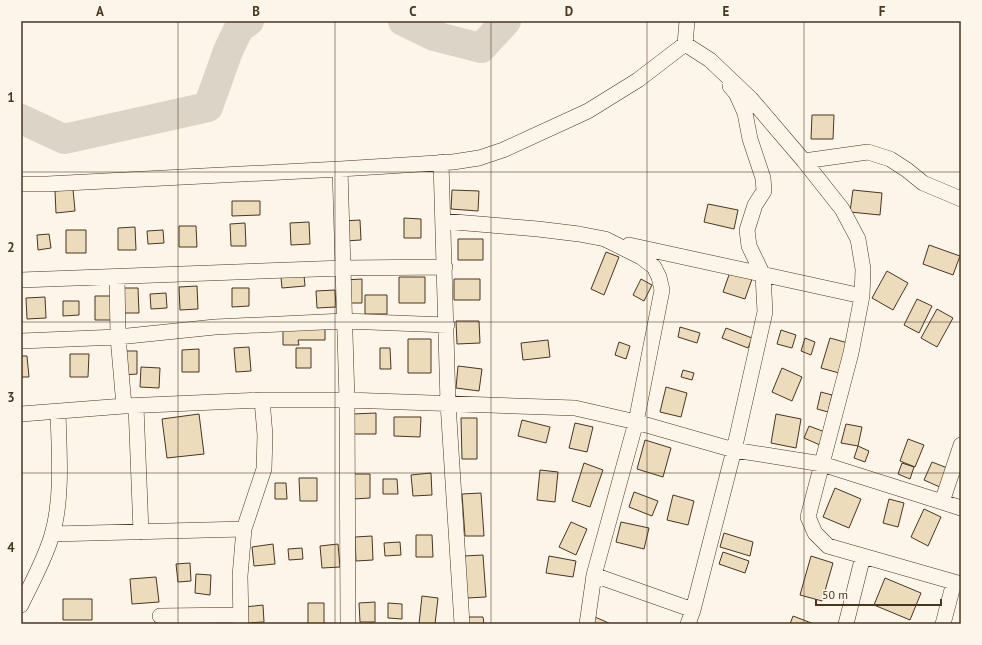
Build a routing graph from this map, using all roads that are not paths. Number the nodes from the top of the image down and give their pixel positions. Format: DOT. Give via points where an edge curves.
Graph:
graph roads {
  1 [pos="687,21"];
  2 [pos="685,44"];
  3 [pos="710,60"];
  4 [pos="804,161"];
  5 [pos="442,162"];
  6 [pos="340,169"];
  7 [pos="21,184"];
  8 [pos="961,200"];
  9 [pos="443,222"];
  10 [pos="605,239"];
  11 [pos="445,267"];
  12 [pos="344,268"];
  13 [pos="763,275"];
  14 [pos="117,277"];
  15 [pos="21,280"];
  16 [pos="862,296"];
  17 [pos="344,321"];
  18 [pos="446,325"];
  19 [pos="118,337"];
  20 [pos="21,341"];
  21 [pos="262,400"];
  22 [pos="347,400"];
  23 [pos="448,403"];
  24 [pos="130,406"];
  25 [pos="58,412"];
  26 [pos="21,414"];
  27 [pos="636,422"];
  28 [pos="961,444"];
  29 [pos="734,450"];
  30 [pos="822,464"];
  31 [pos="942,502"];
  32 [pos="961,508"];
  33 [pos="244,529"];
  34 [pos="141,532"];
  35 [pos="52,534"];
  36 [pos="863,556"];
  37 [pos="594,575"];
  38 [pos="958,583"];
  39 [pos="21,605"];
  40 [pos="693,610"];
  41 [pos="160,616"];
  42 [pos="241,620"];
  43 [pos="348,624"];
  44 [pos="462,624"];
  45 [pos="587,624"];
  46 [pos="688,624"];
  47 [pos="846,624"];
  48 [pos="942,624"];
  1 -- 2 [label="street"];
  2 -- 3 [label="street"];
  2 -- 5 [label="street" via="638,80 588,111 503,150 479,158"];
  3 -- 4 [label="street" via="751,99"];
  3 -- 13 [label="street" via="736,93 745,113 750,139 763,178 764,191 755,205 747,230 749,246"];
  4 -- 8 [label="street" via="868,152 890,159 923,183"];
  4 -- 16 [label="street" via="842,209 858,239 863,269"];
  5 -- 6 [label="street"];
  5 -- 9 [label="street"];
  6 -- 7 [label="street"];
  6 -- 12 [label="street"];
  9 -- 10 [label="street" via="538,229"];
  9 -- 11 [label="street"];
  10 -- 13 [label="street"];
  10 -- 27 [label="street" via="641,257 654,267 662,290"];
  11 -- 12 [label="street"];
  11 -- 18 [label="street"];
  12 -- 14 [label="street"];
  12 -- 17 [label="street"];
  13 -- 16 [label="street"];
  13 -- 29 [label="street" via="765,312"];
  14 -- 15 [label="street"];
  14 -- 19 [label="street"];
  16 -- 30 [label="street" via="851,353"];
  17 -- 18 [label="street"];
  17 -- 19 [label="street" via="215,327"];
  17 -- 22 [label="street"];
  18 -- 23 [label="street"];
  19 -- 20 [label="street"];
  19 -- 24 [label="street"];
  21 -- 22 [label="street"];
  21 -- 24 [label="street"];
  21 -- 33 [label="street" via="264,469"];
  22 -- 23 [label="street"];
  22 -- 43 [label="street"];
  23 -- 27 [label="street" via="575,408"];
  23 -- 44 [label="street"];
  24 -- 25 [label="street"];
  24 -- 34 [label="street"];
  25 -- 26 [label="street"];
  25 -- 35 [label="street" via="58,499"];
  27 -- 29 [label="street"];
  27 -- 37 [label="street"];
  28 -- 31 [label="street"];
  29 -- 30 [label="street"];
  29 -- 40 [label="street"];
  30 -- 31 [label="street"];
  30 -- 36 [label="street" via="808,517 815,533 828,546"];
  31 -- 32 [label="street"];
  33 -- 34 [label="street"];
  33 -- 42 [label="street" via="240,576"];
  34 -- 35 [label="street"];
  35 -- 39 [label="street"];
  36 -- 38 [label="street"];
  36 -- 47 [label="street"];
  37 -- 40 [label="street"];
  37 -- 45 [label="street"];
  38 -- 48 [label="street"];
  40 -- 46 [label="street"];
  41 -- 42 [label="street"];
}
